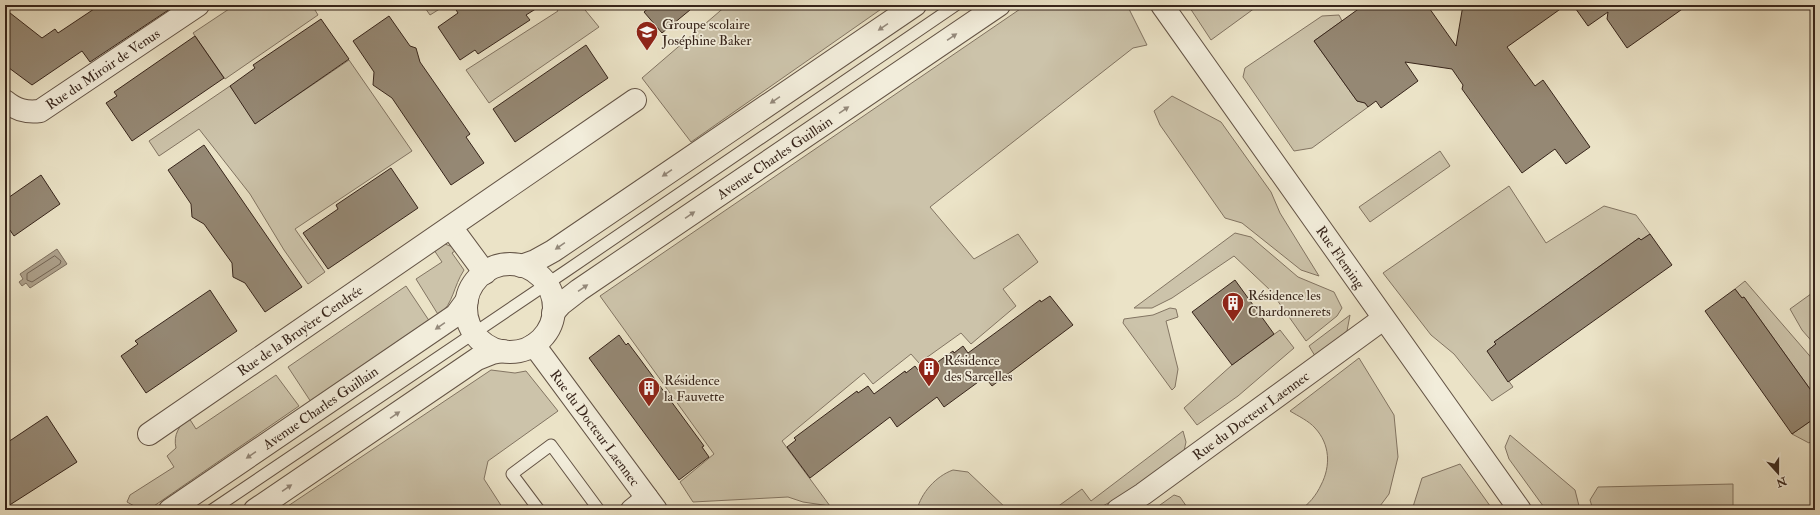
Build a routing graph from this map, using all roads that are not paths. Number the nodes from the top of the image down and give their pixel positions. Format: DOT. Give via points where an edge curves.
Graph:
graph roads {
  1 [pos="198,5"];
  2 [pos="915,5"];
  3 [pos="956,5"];
  4 [pos="999,5"];
  5 [pos="1162,5"];
  6 [pos="635,100"];
  7 [pos="5,101"];
  8 [pos="451,227"];
  9 [pos="521,266"];
  10 [pos="485,273"];
  11 [pos="546,284"];
  12 [pos="467,300"];
  13 [pos="553,313"];
  14 [pos="1383,318"];
  15 [pos="474,333"];
  16 [pos="534,344"];
  17 [pos="503,351"];
  18 [pos="149,434"];
  19 [pos="645,506"];
  20 [pos="170,510"];
  21 [pos="212,510"];
  22 [pos="255,510"];
  23 [pos="539,510"];
  24 [pos="599,510"];
  25 [pos="1118,510"];
  26 [pos="1520,510"];
  1 -- 7 [label="street, Rue du Miroir de Venus" via="44,109 30,113 19,110"];
  2 -- 9 [label="street, one-way" via="552,251"];
  3 -- 11 [label="lane"];
  13 -- 4 [label="street, Avenue Charles Guillain, one-way" via="567,299"];
  5 -- 14 [label="street, Rue Fleming"];
  6 -- 8 [label="street, Rue de la Bruyère Cendrée"];
  8 -- 10 [label="street"];
  8 -- 18 [label="street, Rue de la Bruyère Cendrée"];
  9 -- 10 [label="street" via="502,266"];
  9 -- 11 [label="street" via="535,273"];
  10 -- 12 [label="street, Avenue Charles Guillain" via="472,288"];
  11 -- 13 [label="street" via="552,298"];
  11 -- 15 [label="lane"];
  12 -- 15 [label="street" via="467,314"];
  12 -- 20 [label="street, Avenue Charles Guillain, one-way" via="456,316"];
  13 -- 16 [label="street" via="546,333"];
  14 -- 25 [label="street, Rue du Docteur Laennec"];
  14 -- 26 [label="street, Rue Fleming"];
  15 -- 17 [label="street" via="484,343"];
  15 -- 21 [label="lane"];
  16 -- 17 [label="street" via="519,351"];
  16 -- 19 [label="street, Rue du Docteur Laennec"];
  22 -- 17 [label="street, one-way" via="477,359"];
  23 -- 24 [label="lane" via="512,474 551,445"];
}
